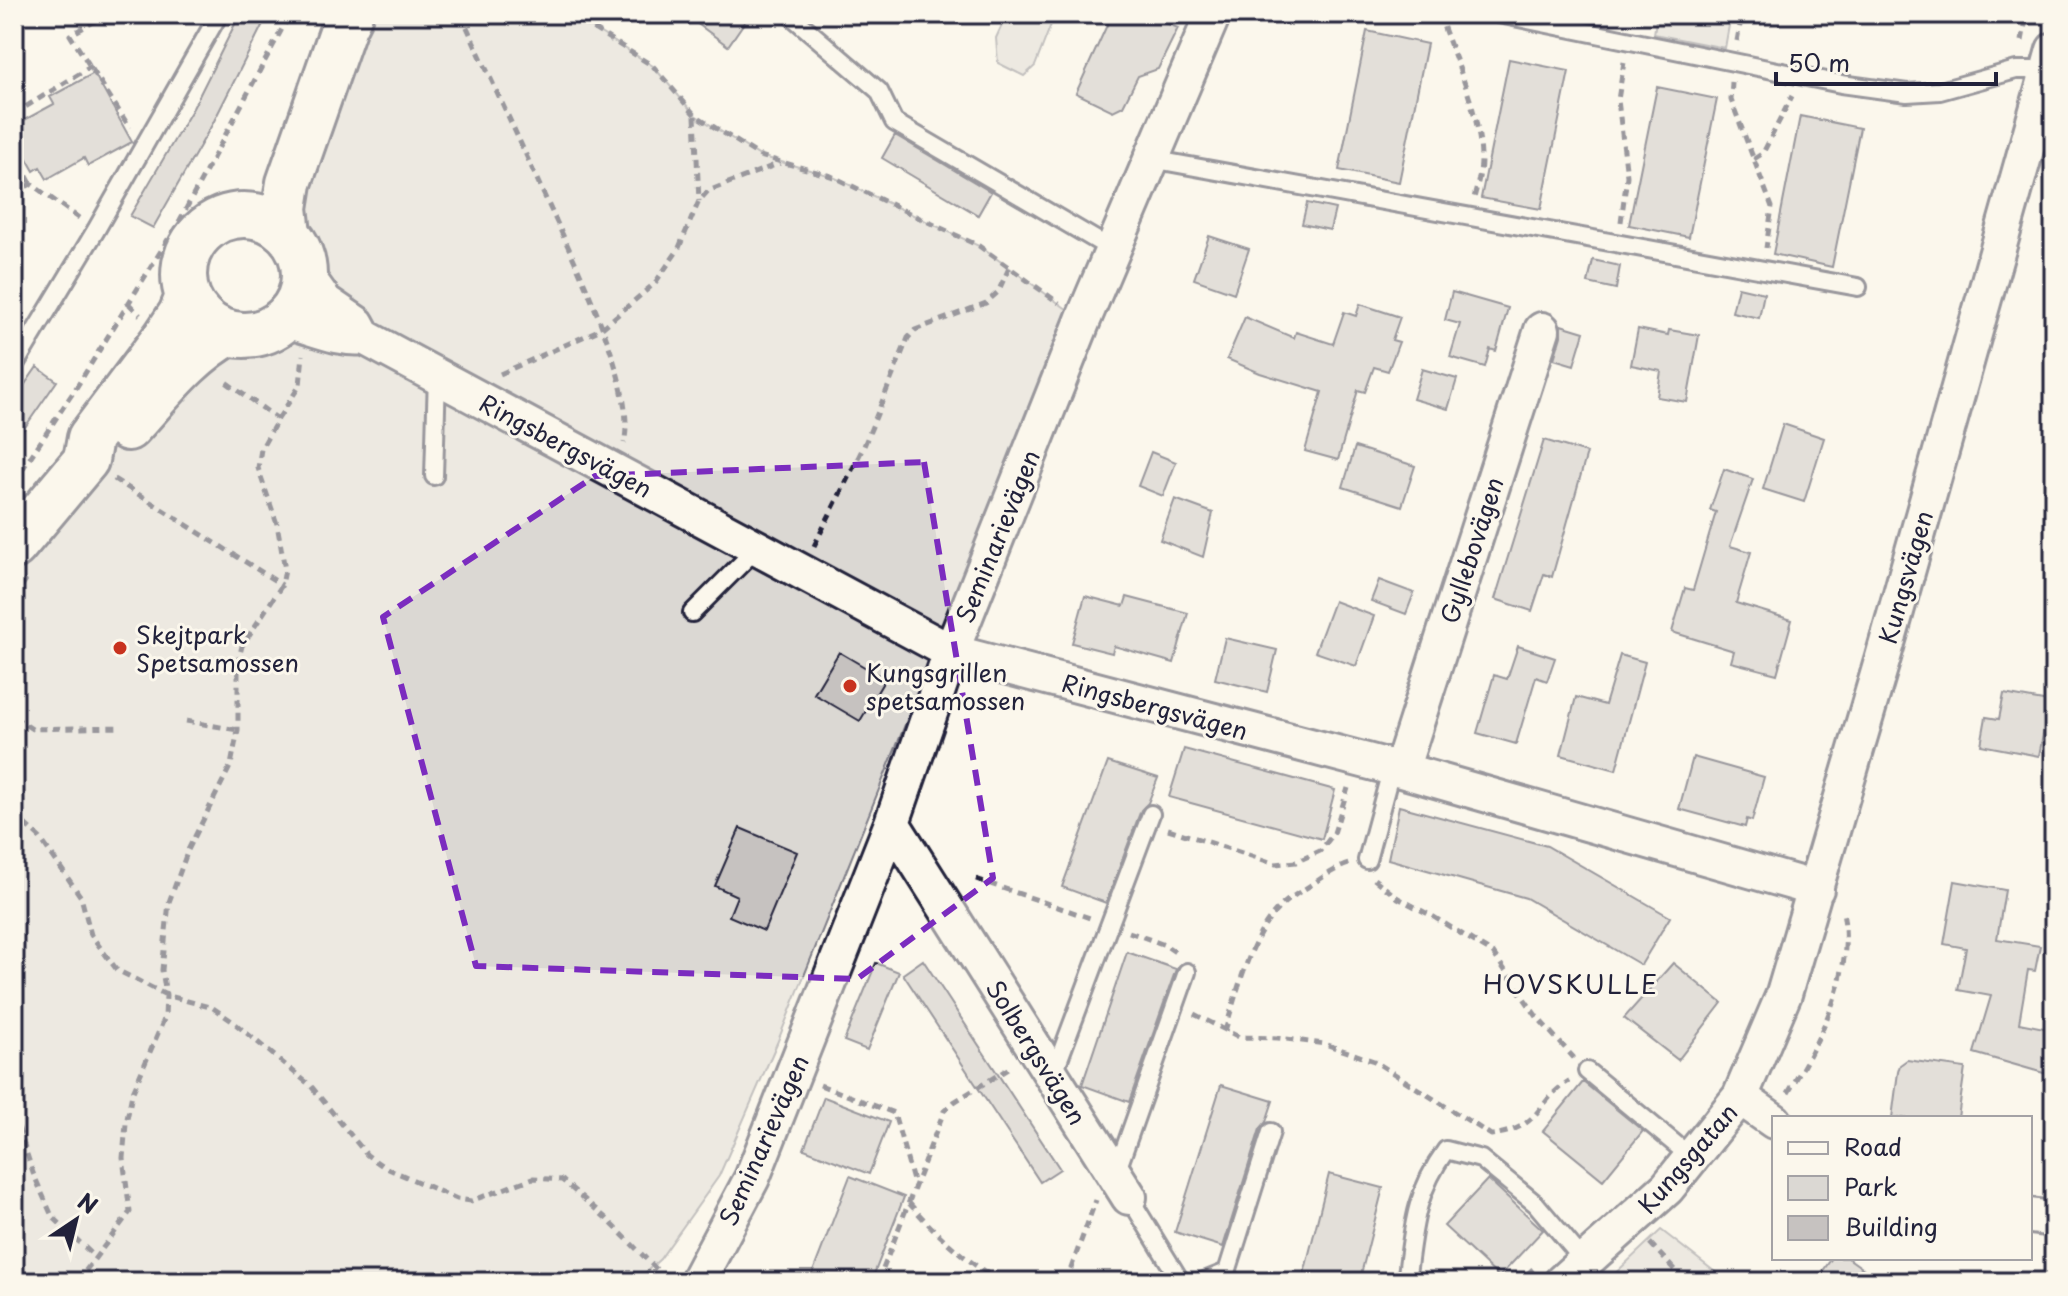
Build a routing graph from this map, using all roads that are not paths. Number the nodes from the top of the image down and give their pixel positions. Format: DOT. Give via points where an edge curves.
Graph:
graph roads {
  1 [pos="219,14"];
  2 [pos="321,14"];
  3 [pos="350,14"];
  4 [pos="789,14"];
  5 [pos="1213,14"];
  6 [pos="1499,14"];
  7 [pos="2041,64"];
  8 [pos="1151,159"];
  9 [pos="233,215"];
  10 [pos="288,233"];
  11 [pos="1113,250"];
  12 [pos="305,274"];
  13 [pos="1858,287"];
  14 [pos="188,297"];
  15 [pos="294,330"];
  16 [pos="1542,330"];
  17 [pos="229,333"];
  18 [pos="364,337"];
  19 [pos="14,366"];
  20 [pos="437,375"];
  21 [pos="96,468"];
  22 [pos="434,476"];
  23 [pos="14,546"];
  24 [pos="757,548"];
  25 [pos="692,613"];
  26 [pos="951,652"];
  27 [pos="1396,769"];
  28 [pos="1149,819"];
  29 [pos="892,823"];
  30 [pos="1367,860"];
  31 [pos="1816,889"];
  32 [pos="1187,972"];
  33 [pos="1045,1064"];
  34 [pos="1587,1071"];
  35 [pos="1740,1097"];
  36 [pos="1772,1120"];
  37 [pos="1271,1132"];
  38 [pos="1691,1157"];
  39 [pos="1118,1179"];
  40 [pos="2032,1216"];
  41 [pos="2054,1219"];
  42 [pos="1572,1261"];
  43 [pos="682,1281"];
  44 [pos="1181,1282"];
  45 [pos="1202,1282"];
  46 [pos="1406,1282"];
  1 -- 19 [label="lane"];
  2 -- 9 [label="street" via="257,184"];
  3 -- 10 [label="street" via="289,183"];
  4 -- 11 [label="lane" via="879,91 894,122"];
  5 -- 8 [label="street, Seminarievägen"];
  6 -- 7 [label="lane" via="1907,93 1940,91"];
  7 -- 31 [label="street, Kungsvägen"];
  8 -- 11 [label="street, Seminarievägen"];
  8 -- 13 [label="lane"];
  9 -- 10 [label="street" via="267,219"];
  9 -- 14 [label="street" via="212,224 191,245 184,275"];
  10 -- 12 [label="street" via="300,251"];
  11 -- 26 [label="street, Seminarievägen"];
  12 -- 15 [label="street"];
  12 -- 18 [label="street, Ringsbergsvägen" via="325,302 357,324"];
  14 -- 17 [label="street" via="205,322"];
  14 -- 21 [label="street" via="165,338 90,438"];
  15 -- 17 [label="street"];
  15 -- 18 [label="street, Ringsbergsvägen" via="312,326 348,339"];
  16 -- 27 [label="street, Gyllebovägen"];
  17 -- 21 [label="street" via="191,360"];
  18 -- 20 [label="street, Ringsbergsvägen"];
  20 -- 22 [label="lane"];
  20 -- 24 [label="street, Ringsbergsvägen"];
  21 -- 23 [label="street"];
  24 -- 25 [label="lane"];
  24 -- 26 [label="street, Ringsbergsvägen"];
  26 -- 27 [label="street, Ringsbergsvägen"];
  26 -- 29 [label="street, Seminarievägen"];
  27 -- 30 [label="lane"];
  27 -- 31 [label="street, Ringsbergsvägen"];
  28 -- 33 [label="lane"];
  29 -- 33 [label="street, Solbergsvägen"];
  29 -- 43 [label="street, Seminarievägen" via="752,1178"];
  31 -- 35 [label="street, Kungsvägen" via="1784,994"];
  32 -- 39 [label="lane"];
  33 -- 39 [label="street, Solbergsvägen"];
  34 -- 38 [label="lane"];
  35 -- 36 [label="street"];
  35 -- 38 [label="street, Kungsgatan"];
  37 -- 45 [label="lane" via="1227,1272"];
  38 -- 42 [label="street, Kungsgatan" via="1630,1222"];
  39 -- 44 [label="lane, Solbergsvägen"];
  40 -- 41 [label="street"];
  42 -- 46 [label="lane" via="1536,1204 1481,1159 1446,1150 1417,1203"];
}
